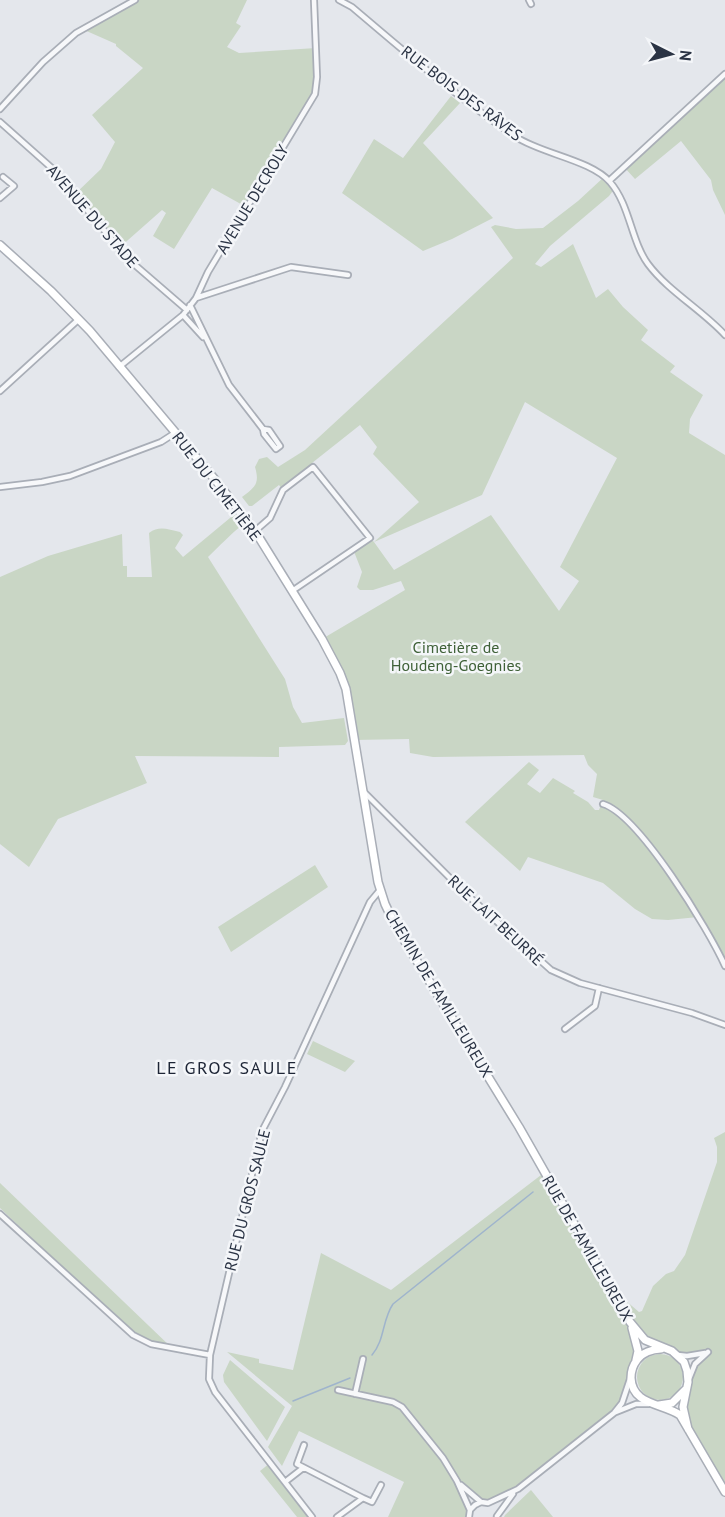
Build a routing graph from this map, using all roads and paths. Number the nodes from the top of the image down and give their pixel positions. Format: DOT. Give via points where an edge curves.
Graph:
graph roads {
  1 [pos="135,0"];
  2 [pos="314,0"];
  3 [pos="339,0"];
  4 [pos="725,74"];
  5 [pos="0,109"];
  6 [pos="0,122"];
  7 [pos="3,177"];
  8 [pos="609,181"];
  9 [pos="0,198"];
  10 [pos="0,245"];
  11 [pos="348,275"];
  12 [pos="196,298"];
  13 [pos="186,310"];
  14 [pos="79,319"];
  15 [pos="725,335"];
  16 [pos="205,339"];
  17 [pos="119,367"];
  18 [pos="0,391"];
  19 [pos="175,433"];
  20 [pos="278,447"];
  21 [pos="0,487"];
  22 [pos="255,531"];
  23 [pos="292,591"];
  24 [pos="362,790"];
  25 [pos="603,804"];
  26 [pos="366,808"];
  27 [pos="380,890"];
  28 [pos="725,966"];
  29 [pos="599,988"];
  30 [pos="725,1025"];
  31 [pos="565,1029"];
  32 [pos="524,1136"];
  33 [pos="0,1214"];
  34 [pos="630,1322"];
  35 [pos="664,1349"];
  36 [pos="210,1355"];
  37 [pos="678,1355"];
  38 [pos="363,1359"];
  39 [pos="636,1360"];
  40 [pos="631,1376"];
  41 [pos="687,1385"];
  42 [pos="338,1390"];
  43 [pos="355,1394"];
  44 [pos="653,1404"];
  45 [pos="614,1413"];
  46 [pos="688,1429"];
  47 [pos="304,1445"];
  48 [pos="303,1468"];
  49 [pos="457,1481"];
  50 [pos="285,1482"];
  51 [pos="381,1485"];
  52 [pos="518,1489"];
  53 [pos="725,1492"];
  54 [pos="363,1497"];
  55 [pos="481,1502"];
  56 [pos="488,1503"];
  57 [pos="470,1510"];
  58 [pos="497,1516"];
  59 [pos="312,1517"];
  60 [pos="337,1517"];
  61 [pos="469,1517"];
  1 -- 5 [label="street" via="76,33"];
  2 -- 12 [label="street, AVENUE DECROLY" via="315,94"];
  3 -- 8 [label="street, RUE BOIS DES RÂVES" via="518,138 591,169"];
  4 -- 8 [label="street"];
  6 -- 13 [label="street, AVENUE DU STADE" via="54,170 128,260"];
  7 -- 9 [label="street" via="14,186"];
  8 -- 15 [label="street, RUE BOIS DES RÂVES" via="619,194 648,265"];
  10 -- 14 [label="street, RUE DU CIMETIÈRE"];
  11 -- 12 [label="street" via="291,267"];
  12 -- 13 [label="street, AVENUE DECROLY"];
  13 -- 16 [label="street"];
  13 -- 16 [label="street, AVENUE DU STADE"];
  13 -- 17 [label="street, AVENUE DECROLY"];
  14 -- 17 [label="street, RUE DU CIMETIÈRE"];
  14 -- 18 [label="street"];
  16 -- 20 [label="street" via="229,385"];
  17 -- 19 [label="street, RUE DU CIMETIÈRE"];
  19 -- 21 [label="street" via="161,442 70,476"];
  19 -- 22 [label="street, RUE DU CIMETIÈRE"];
  22 -- 23 [label="street, RUE DU CIMETIÈRE"];
  22 -- 23 [label="street" via="270,518 283,490 312,467 370,538"];
  23 -- 24 [label="street, RUE DU CIMETIÈRE" via="345,685"];
  24 -- 26 [label="street, RUE DU CIMETIÈRE"];
  24 -- 29 [label="street, RUE LAIT BEURRÉ" via="544,965 557,974"];
  25 -- 28 [label="street" via="613,807 651,847"];
  26 -- 27 [label="street, CHEMIN DE FAMILLEUREUX"];
  27 -- 32 [label="street, CHEMIN DE FAMILLEUREUX" via="396,927"];
  27 -- 36 [label="street, RUE DU GROS SAULE" via="370,902 262,1131"];
  29 -- 30 [label="street, RUE LAIT BEURRÉ"];
  29 -- 31 [label="street" via="595,1006"];
  32 -- 34 [label="street, RUE DE FAMILLEUREUX"];
  33 -- 36 [label="street" via="133,1335 151,1344"];
  34 -- 35 [label="street, RUE DE FAMILLEUREUX" via="645,1340"];
  34 -- 39 [label="street" via="637,1339"];
  35 -- 37 [label="street, RUE DE FAMILLEUREUX"];
  35 -- 39 [label="street" via="646,1352"];
  36 -- 50 [label="street, RUE DU GROS SAULE" via="209,1379 215,1392"];
  37 -- 41 [label="street" via="687,1371"];
  37 -- 41 [label="street" via="708,1352 695,1364"];
  38 -- 43 [label="street"];
  39 -- 40 [label="street"];
  40 -- 44 [label="street" via="637,1394"];
  40 -- 45 [label="street" via="622,1403"];
  41 -- 44 [label="street" via="672,1403"];
  41 -- 46 [label="street" via="683,1407"];
  42 -- 43 [label="street"];
  43 -- 49 [label="street" via="402,1407"];
  44 -- 45 [label="street" via="636,1404"];
  44 -- 46 [label="street" via="680,1415"];
  45 -- 52 [label="street"];
  46 -- 53 [label="street"];
  47 -- 48 [label="street" via="297,1464"];
  48 -- 50 [label="street"];
  48 -- 54 [label="street"];
  49 -- 55 [label="street"];
  49 -- 57 [label="street"];
  50 -- 59 [label="street, RUE DU GROS SAULE"];
  51 -- 54 [label="street" via="372,1502"];
  52 -- 56 [label="street"];
  52 -- 58 [label="street"];
  54 -- 60 [label="street"];
  55 -- 56 [label="street"];
  55 -- 57 [label="street"];
  56 -- 58 [label="street"];
  57 -- 61 [label="street"];
}
